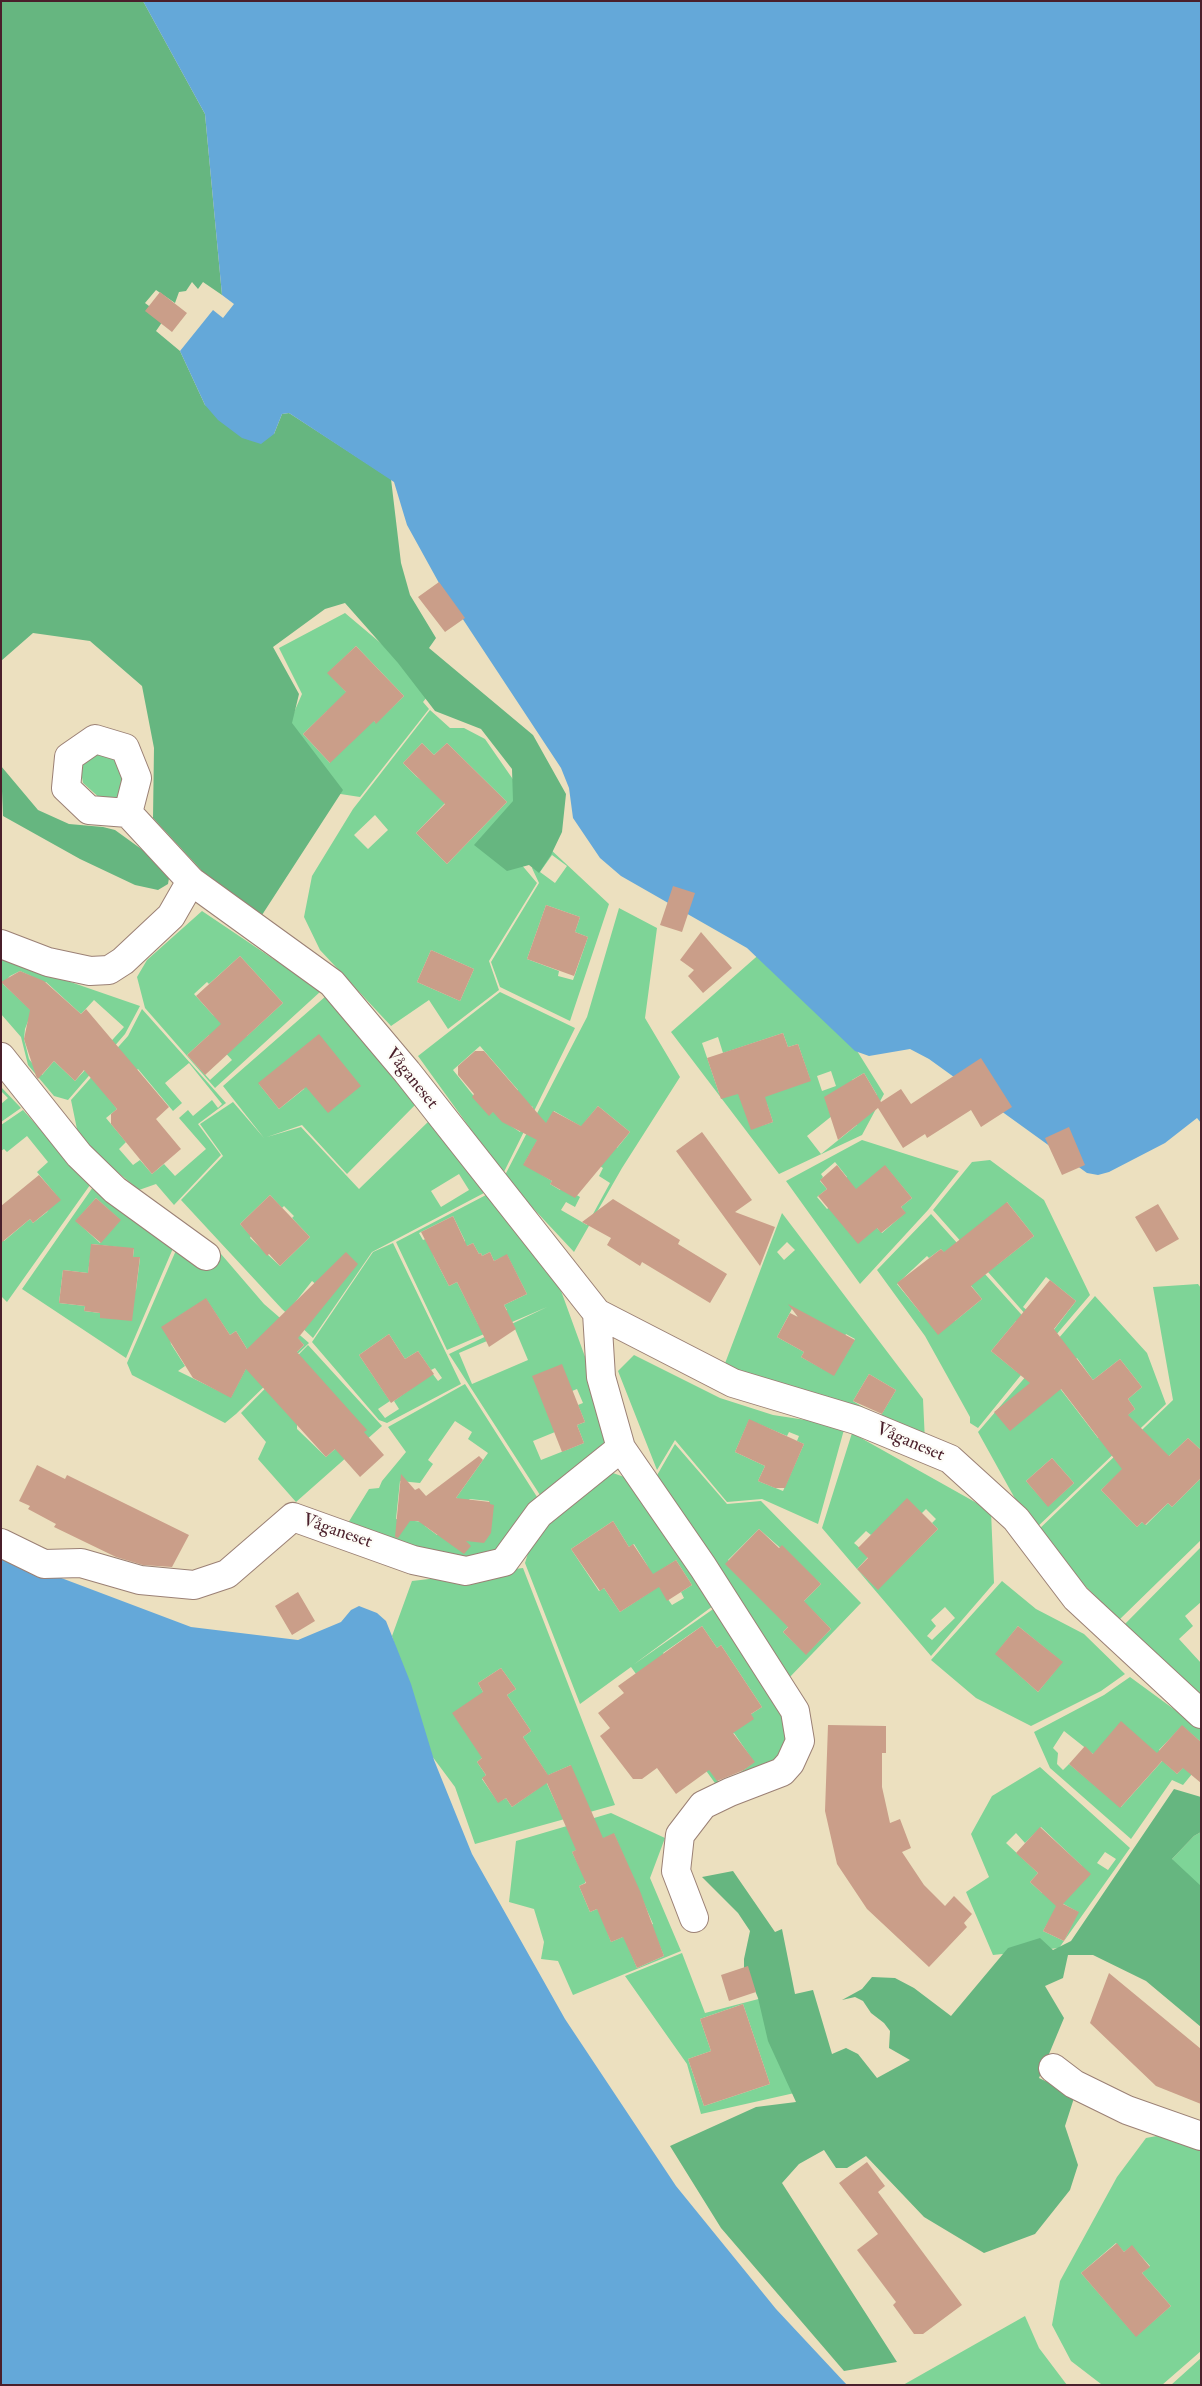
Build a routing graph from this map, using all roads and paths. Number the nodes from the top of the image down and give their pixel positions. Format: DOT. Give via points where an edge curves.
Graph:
graph roads {
  1 [pos="128,813"];
  2 [pos="191,881"];
  3 [pos="1,944"];
  4 [pos="1,1057"];
  5 [pos="206,1256"];
  6 [pos="597,1313"];
  7 [pos="621,1448"];
  8 [pos="1,1543"];
  9 [pos="1201,1714"];
  10 [pos="694,1918"];
  11 [pos="1053,2068"];
  12 [pos="1201,2136"];
  1 -- 2 [label="street, Våganeset"];
  2 -- 3 [label="street" via="171,916 123,962 109,970 90,971 48,962"];
  2 -- 6 [label="street, Våganeset" via="332,983 402,1066"];
  4 -- 5 [label="street" via="79,1155 114,1190"];
  6 -- 7 [label="street" via="601,1377"];
  6 -- 9 [label="street, Våganeset" via="733,1382 856,1420 950,1459 1016,1519 1076,1598"];
  7 -- 8 [label="street, Våganeset" via="539,1514 504,1562 466,1570 413,1560 293,1517 227,1574 194,1585 140,1580 81,1563 44,1564"];
  7 -- 10 [label="street" via="795,1710 800,1741 782,1772 703,1805 680,1836 676,1871"];
  11 -- 12 [label="street" via="1074,2084 1127,2110"];
}
